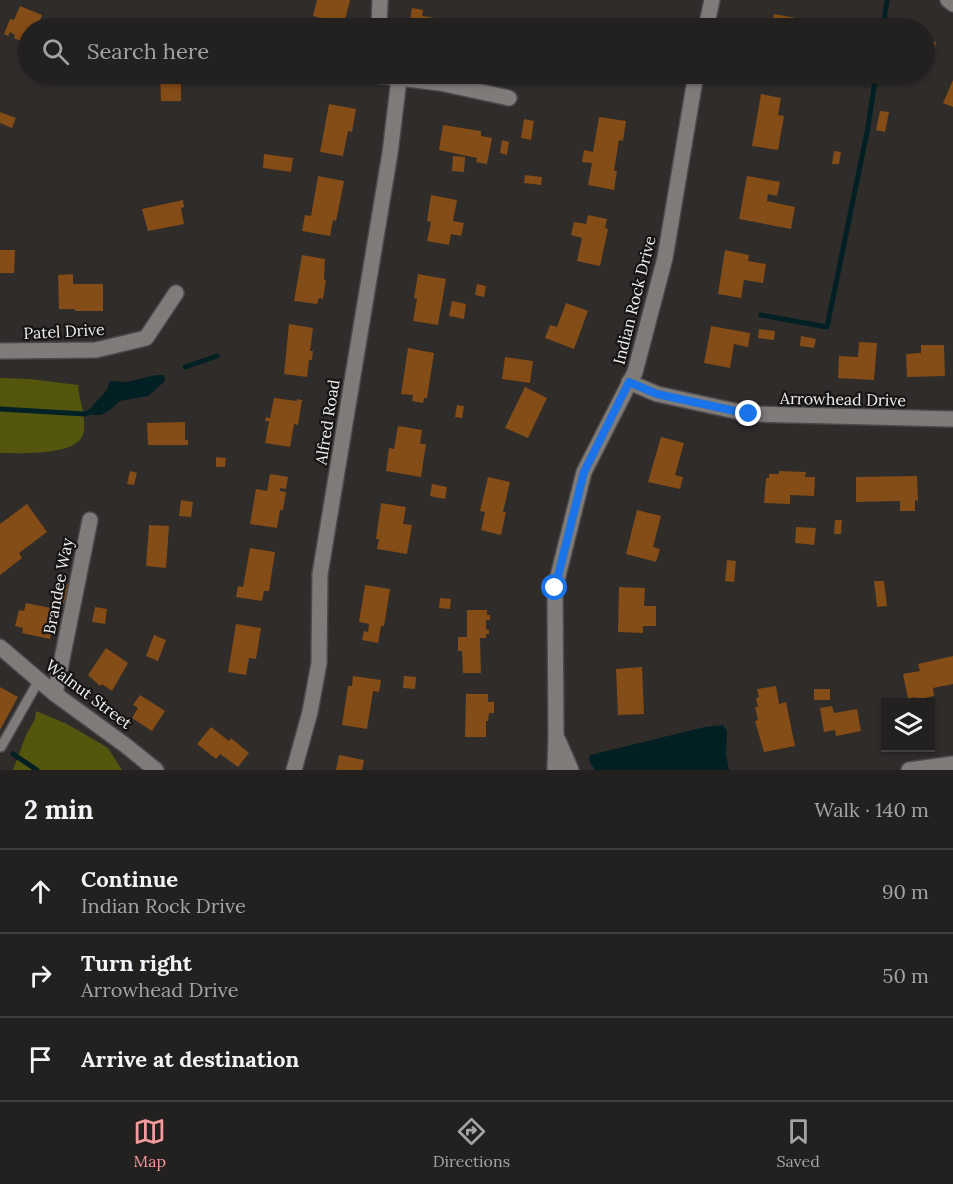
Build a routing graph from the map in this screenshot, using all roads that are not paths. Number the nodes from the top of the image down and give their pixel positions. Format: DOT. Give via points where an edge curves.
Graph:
graph roads {
  1 [pos="380,0"];
  2 [pos="712,0"];
  3 [pos="948,0"];
  4 [pos="953,4"];
  5 [pos="379,18"];
  6 [pos="708,18"];
  7 [pos="395,84"];
  8 [pos="445,84"];
  9 [pos="694,84"];
  10 [pos="509,98"];
  11 [pos="176,293"];
  12 [pos="0,351"];
  13 [pos="629,382"];
  14 [pos="953,419"];
  15 [pos="90,520"];
  16 [pos="0,647"];
  17 [pos="39,680"];
  18 [pos="55,694"];
  19 [pos="556,738"];
  20 [pos="0,748"];
  21 [pos="953,764"];
  22 [pos="156,770"];
  23 [pos="294,770"];
  24 [pos="555,770"];
  25 [pos="571,770"];
  26 [pos="909,770"];
  1 -- 5 [label="street"];
  2 -- 6 [label="street"];
  3 -- 4 [label="street"];
  7 -- 23 [label="street, Alfred Road" via="388,164 320,574 319,663"];
  8 -- 10 [label="street"];
  9 -- 13 [label="street, Indian Rock Drive" via="665,258"];
  11 -- 12 [label="street, Patel Drive" via="146,338 96,351"];
  13 -- 14 [label="street, Arrowhead Drive" via="657,394 749,414"];
  13 -- 19 [label="street, Indian Rock Drive" via="584,472 555,588"];
  15 -- 18 [label="street, Brandee Way"];
  16 -- 17 [label="street, Walnut Street"];
  17 -- 18 [label="street, Walnut Street"];
  17 -- 20 [label="lane"];
  18 -- 22 [label="street, Walnut Street"];
  19 -- 24 [label="street, Indian Rock Drive"];
  19 -- 25 [label="street"];
  21 -- 26 [label="street"];
}
